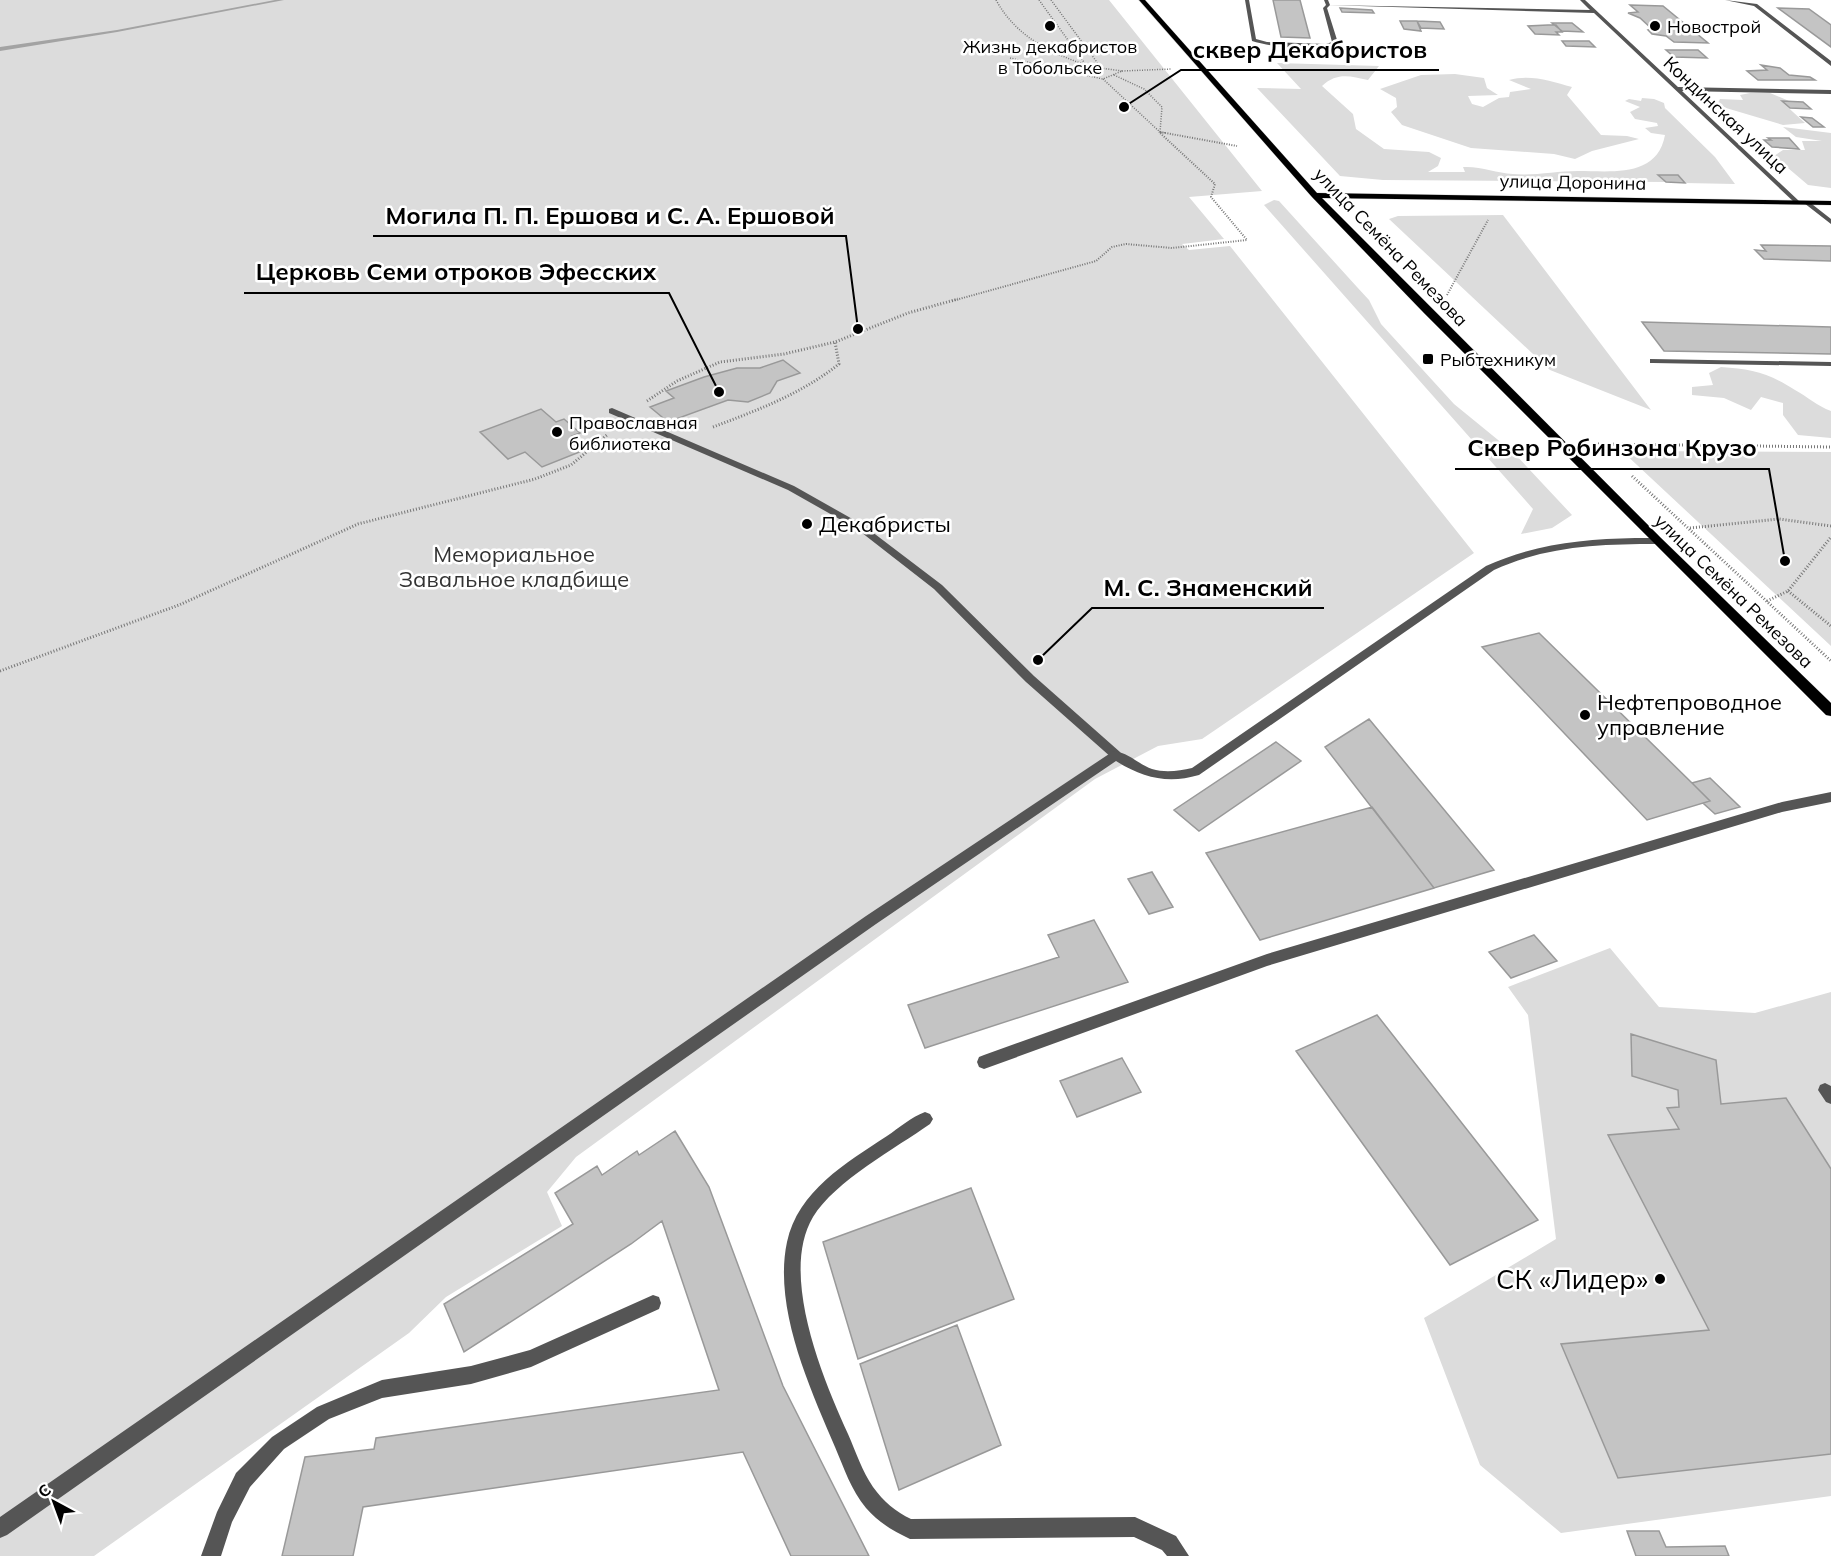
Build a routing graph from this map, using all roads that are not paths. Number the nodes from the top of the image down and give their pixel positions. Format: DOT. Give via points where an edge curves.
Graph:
graph roads {
  1 [pos="1142,0"];
  2 [pos="1247,0"];
  3 [pos="1582,0"];
  4 [pos="1727,0"];
  5 [pos="1327,3"];
  6 [pos="1594,12"];
  7 [pos="1831,64"];
  8 [pos="1677,89"];
  9 [pos="1831,92"];
  10 [pos="1315,195"];
  11 [pos="1802,202"];
  12 [pos="1831,202"];
  13 [pos="1831,222"];
  14 [pos="1653,361"];
  15 [pos="1831,364"];
  16 [pos="612,411"];
  17 [pos="1657,542"];
  18 [pos="1831,711"];
  19 [pos="1116,755"];
  20 [pos="1831,797"];
  21 [pos="984,1062"];
  22 [pos="925,1119"];
  23 [pos="653,1303"];
  24 [pos="0,1528"];
  25 [pos="211,1556"];
  26 [pos="1179,1556"];
  1 -- 10 [label="main road, улица Семёна Ремезова"];
  2 -- 5 [label="street" via="1254,39 1267,44 1335,43"];
  3 -- 6 [label="street, Кондинская улица"];
  4 -- 7 [label="street" via="1755,5"];
  5 -- 6 [label="street"];
  6 -- 8 [label="street, Кондинская улица"];
  8 -- 9 [label="street"];
  8 -- 11 [label="street, Кондинская улица"];
  10 -- 11 [label="main road, улица Доронина"];
  10 -- 17 [label="main road, улица Семёна Ремезова"];
  11 -- 12 [label="main road, улица Доронина"];
  11 -- 13 [label="street, Кондинская улица"];
  14 -- 15 [label="street"];
  16 -- 19 [label="street" via="791,488 860,527 938,587 1039,687"];
  17 -- 18 [label="main road, улица Семёна Ремезова"];
  17 -- 19 [label="street" via="1560,545 1517,555 1490,568 1195,772 1170,778 1142,772"];
  19 -- 24 [label="street" via="871,920"];
  20 -- 21 [label="street" via="1782,807 1267,960"];
  22 -- 26 [label="street" via="827,1189 807,1213 794,1246 795,1297 805,1351 872,1504 910,1529 1135,1527 1169,1544"];
  23 -- 25 [label="street" via="531,1358 471,1375 382,1389 323,1413 278,1443 243,1480"];
}
